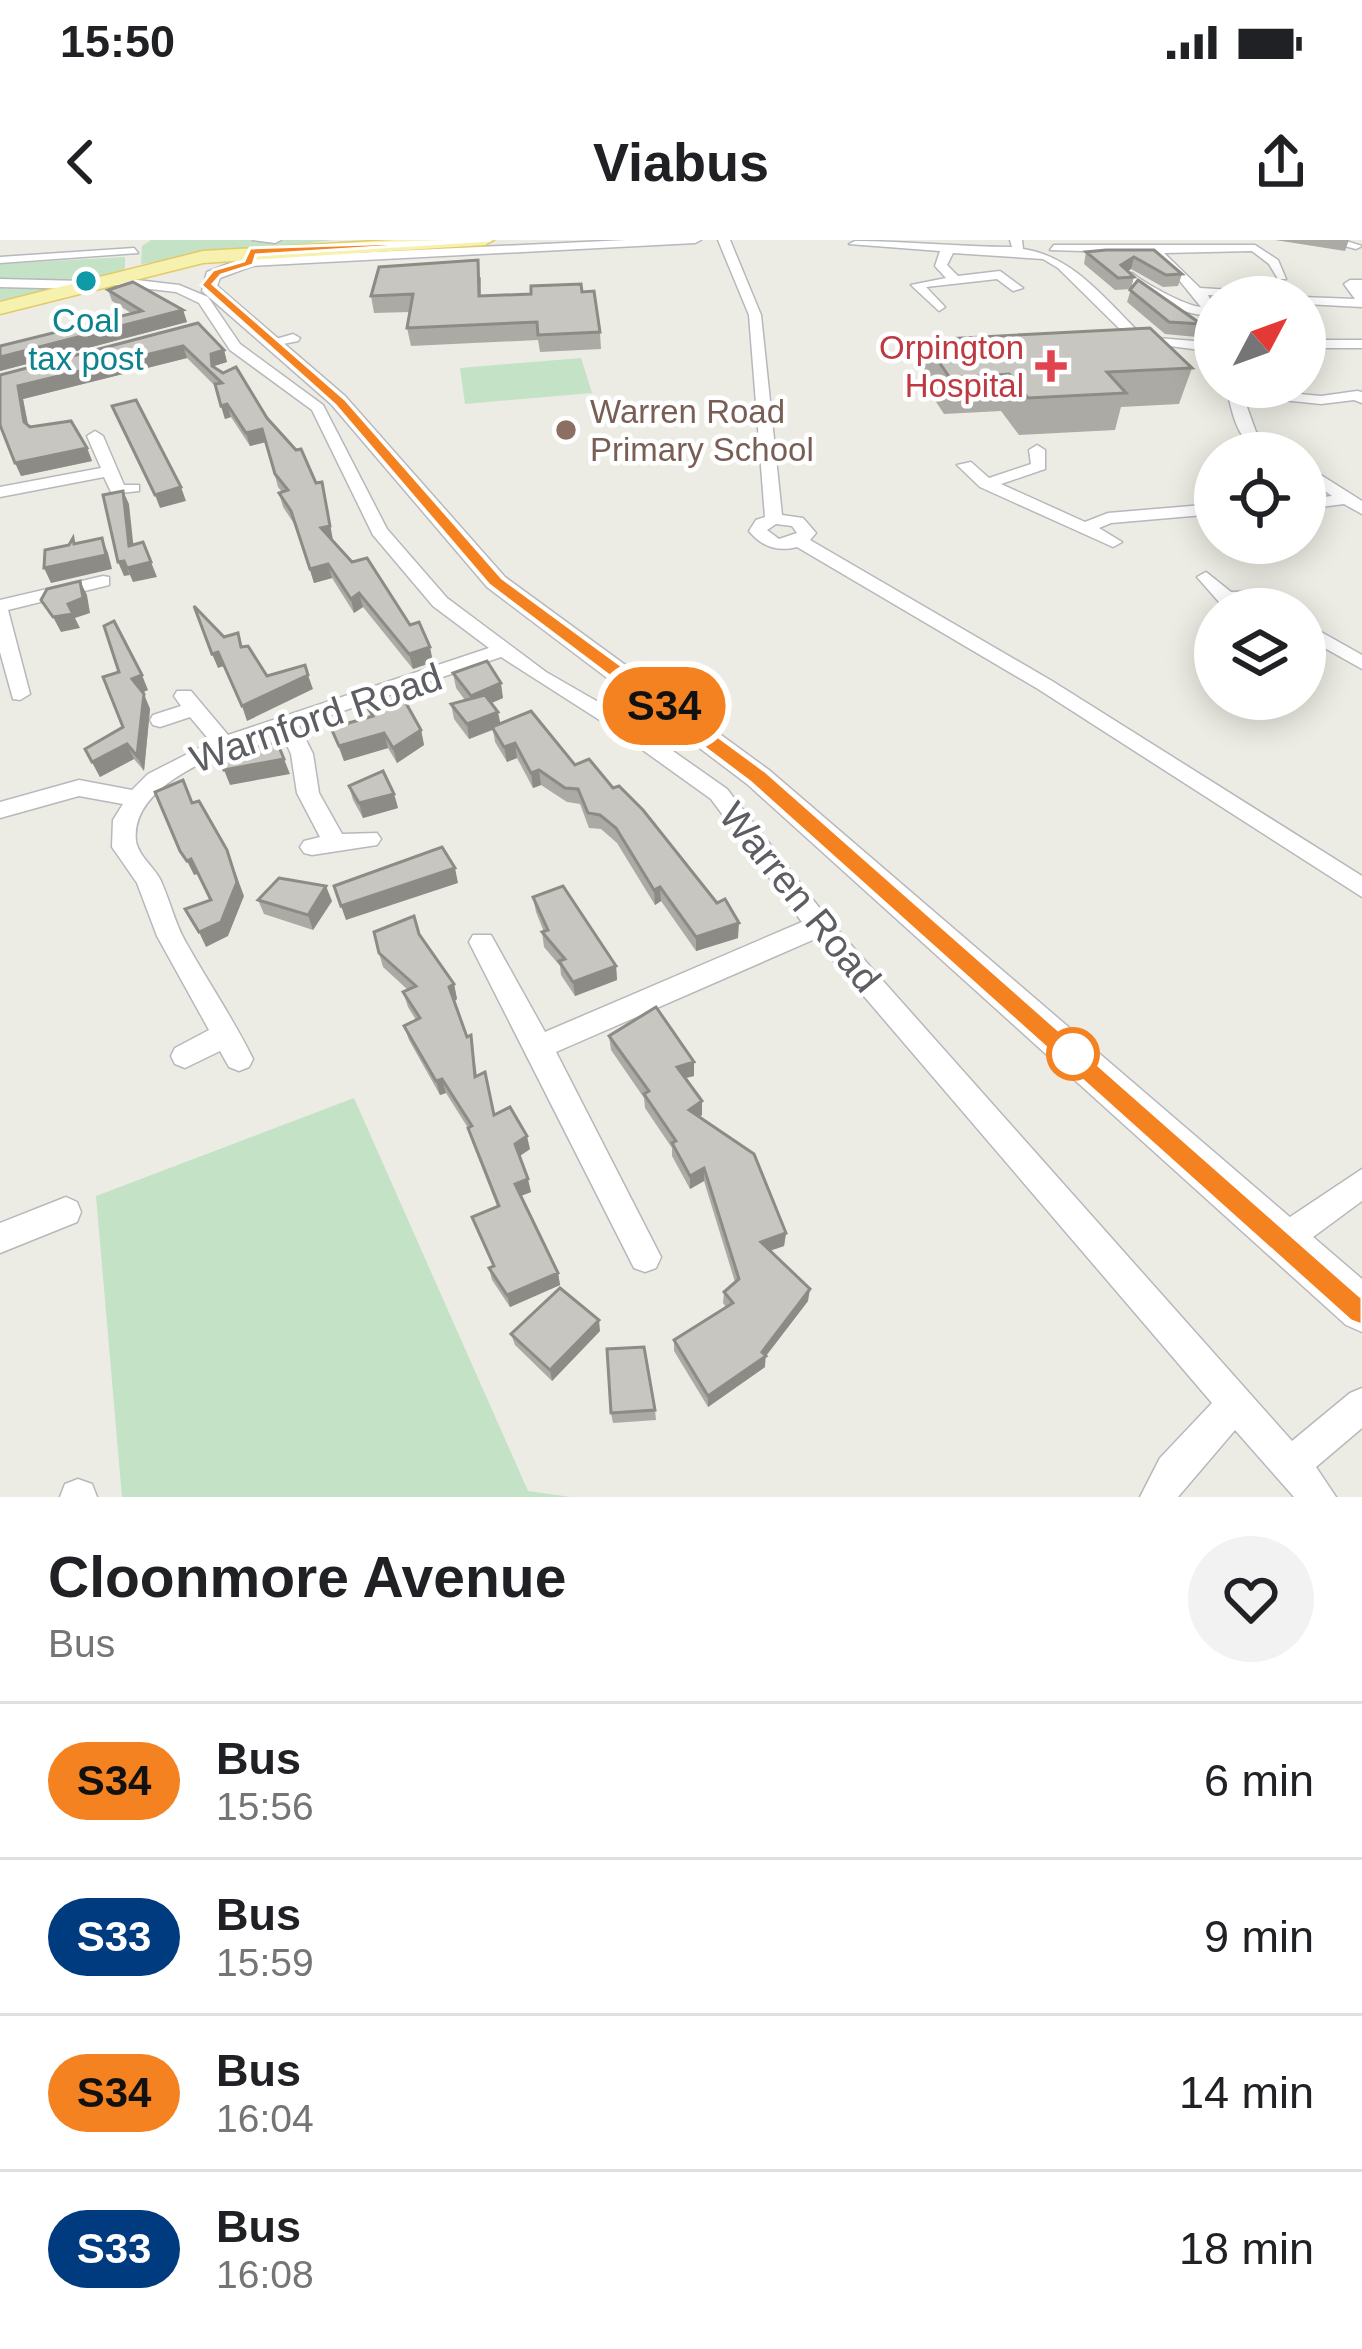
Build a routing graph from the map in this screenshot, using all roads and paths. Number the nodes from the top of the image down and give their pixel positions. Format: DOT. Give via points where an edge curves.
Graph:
graph roads {
  1 [pos="41,240"];
  2 [pos="485,240"];
  3 [pos="694,240"];
  4 [pos="724,240"];
  5 [pos="1327,240"];
  6 [pos="343,243"];
  7 [pos="856,244"];
  8 [pos="1253,244"];
  9 [pos="878,245"];
  10 [pos="1017,246"];
  11 [pos="1043,247"];
  12 [pos="1356,247"];
  13 [pos="259,249"];
  14 [pos="631,249"];
  15 [pos="951,250"];
  16 [pos="1151,250"];
  17 [pos="139,254"];
  18 [pos="35,257"];
  19 [pos="0,260"];
  20 [pos="889,260"];
  21 [pos="1128,276"];
  22 [pos="1282,276"];
  23 [pos="956,280"];
  24 [pos="0,283"];
  25 [pos="94,283"];
  26 [pos="1362,284"];
  27 [pos="1017,288"];
  28 [pos="1194,288"];
  29 [pos="1326,300"];
  30 [pos="1362,302"];
  31 [pos="939,307"];
  32 [pos="0,308"];
  33 [pos="1194,310"];
  34 [pos="755,315"];
  35 [pos="732,316"];
  36 [pos="1138,339"];
  37 [pos="1162,341"];
  38 [pos="1194,342"];
  39 [pos="1326,344"];
  40 [pos="1362,344"];
  41 [pos="265,353"];
  42 [pos="1360,397"];
  43 [pos="1326,400"];
  44 [pos="95,436"];
  45 [pos="1036,450"];
  46 [pos="965,465"];
  47 [pos="110,471"];
  48 [pos="986,484"];
  49 [pos="1326,484"];
  50 [pos="133,488"];
  51 [pos="0,492"];
  52 [pos="1355,504"];
  53 [pos="1194,511"];
  54 [pos="1085,528"];
  55 [pos="1113,542"];
  56 [pos="1207,577"];
  57 [pos="89,580"];
  58 [pos="1217,588"];
  59 [pos="0,608"];
  60 [pos="3,633"];
  61 [pos="1326,642"];
  62 [pos="503,650"];
  63 [pos="1362,663"];
  64 [pos="12,684"];
  65 [pos="160,720"];
  66 [pos="286,722"];
  67 [pos="224,744"];
  68 [pos="137,799"];
  69 [pos="0,811"];
  70 [pos="370,839"];
  71 [pos="1362,888"];
  72 [pos="819,926"];
  73 [pos="482,942"];
  74 [pos="539,1047"];
  75 [pos="185,1056"];
  76 [pos="1362,1183"];
  77 [pos="66,1211"];
  78 [pos="0,1238"];
  79 [pos="1283,1240"];
  80 [pos="645,1257"];
  81 [pos="1362,1309"];
  82 [pos="1234,1405"];
  83 [pos="1362,1405"];
  84 [pos="1290,1466"];
  85 [pos="1158,1497"];
  86 [pos="1318,1497"];
  1 -- 18 [label="street"];
  2 -- 6 [label="main road"];
  3 -- 14 [label="street"];
  4 -- 34 [label="street"];
  5 -- 12 [label="street"];
  6 -- 13 [label="main road"];
  7 -- 9 [label="street"];
  8 -- 16 [label="street"];
  8 -- 22 [label="street"];
  9 -- 15 [label="street"];
  9 -- 20 [label="street"];
  10 -- 11 [label="street"];
  10 -- 15 [label="street"];
  11 -- 16 [label="street"];
  11 -- 36 [label="street"];
  13 -- 14 [label="street"];
  13 -- 17 [label="main road"];
  13 -- 41 [label="street, Warren Road" via="207,285"];
  15 -- 23 [label="street" via="940,262"];
  16 -- 28 [label="street"];
  17 -- 18 [label="street"];
  17 -- 25 [label="main road"];
  18 -- 19 [label="street"];
  21 -- 33 [label="street"];
  23 -- 27 [label="street" via="1000,275"];
  23 -- 31 [label="street" via="917,285"];
  24 -- 25 [label="street, Warren Road"];
  25 -- 32 [label="main road"];
  25 -- 41 [label="street, Warren Road" via="188,291 212,308 211,324 229,342"];
  26 -- 30 [label="street" via="1350,284"];
  29 -- 30 [label="street"];
  34 -- 35 [label="street"];
  34 -- 71 [label="street" via="774,519 762,524 760,536 800,541 1045,685"];
  37 -- 38 [label="street"];
  39 -- 40 [label="street"];
  41 -- 62 [label="street, Warren Road" via="318,408 379,531 440,602"];
  41 -- 79 [label="street, Warren Road" via="340,402 496,582 758,776"];
  42 -- 43 [label="street"];
  44 -- 47 [label="street"];
  45 -- 48 [label="street" via="1040,466"];
  46 -- 48 [label="street"];
  47 -- 50 [label="street" via="118,491"];
  47 -- 51 [label="street"];
  48 -- 54 [label="street"];
  49 -- 52 [label="street"];
  53 -- 54 [label="street" via="1108,518"];
  54 -- 55 [label="street"];
  56 -- 58 [label="street"];
  57 -- 59 [label="street"];
  59 -- 60 [label="street"];
  60 -- 64 [label="street"];
  61 -- 63 [label="street"];
  62 -- 66 [label="street, Warnford Road"];
  62 -- 72 [label="street, Warren Road" via="719,794"];
  65 -- 67 [label="street" via="188,703"];
  66 -- 67 [label="street, Warnford Road"];
  66 -- 70 [label="street" via="302,754 323,844"];
  67 -- 68 [label="street, Warnford Road" via="156,779"];
  68 -- 69 [label="street" via="79,788"];
  68 -- 75 [label="street" via="125,820 124,848 232,1047"];
  72 -- 74 [label="street"];
  72 -- 82 [label="street, Warren Road"];
  73 -- 74 [label="street"];
  74 -- 80 [label="street"];
  76 -- 79 [label="street"];
  77 -- 78 [label="street"];
  79 -- 81 [label="street, Warren Road"];
  82 -- 84 [label="street, Warren Road"];
  82 -- 85 [label="street"];
  83 -- 84 [label="street"];
  84 -- 86 [label="street, Warren Road"];
}
